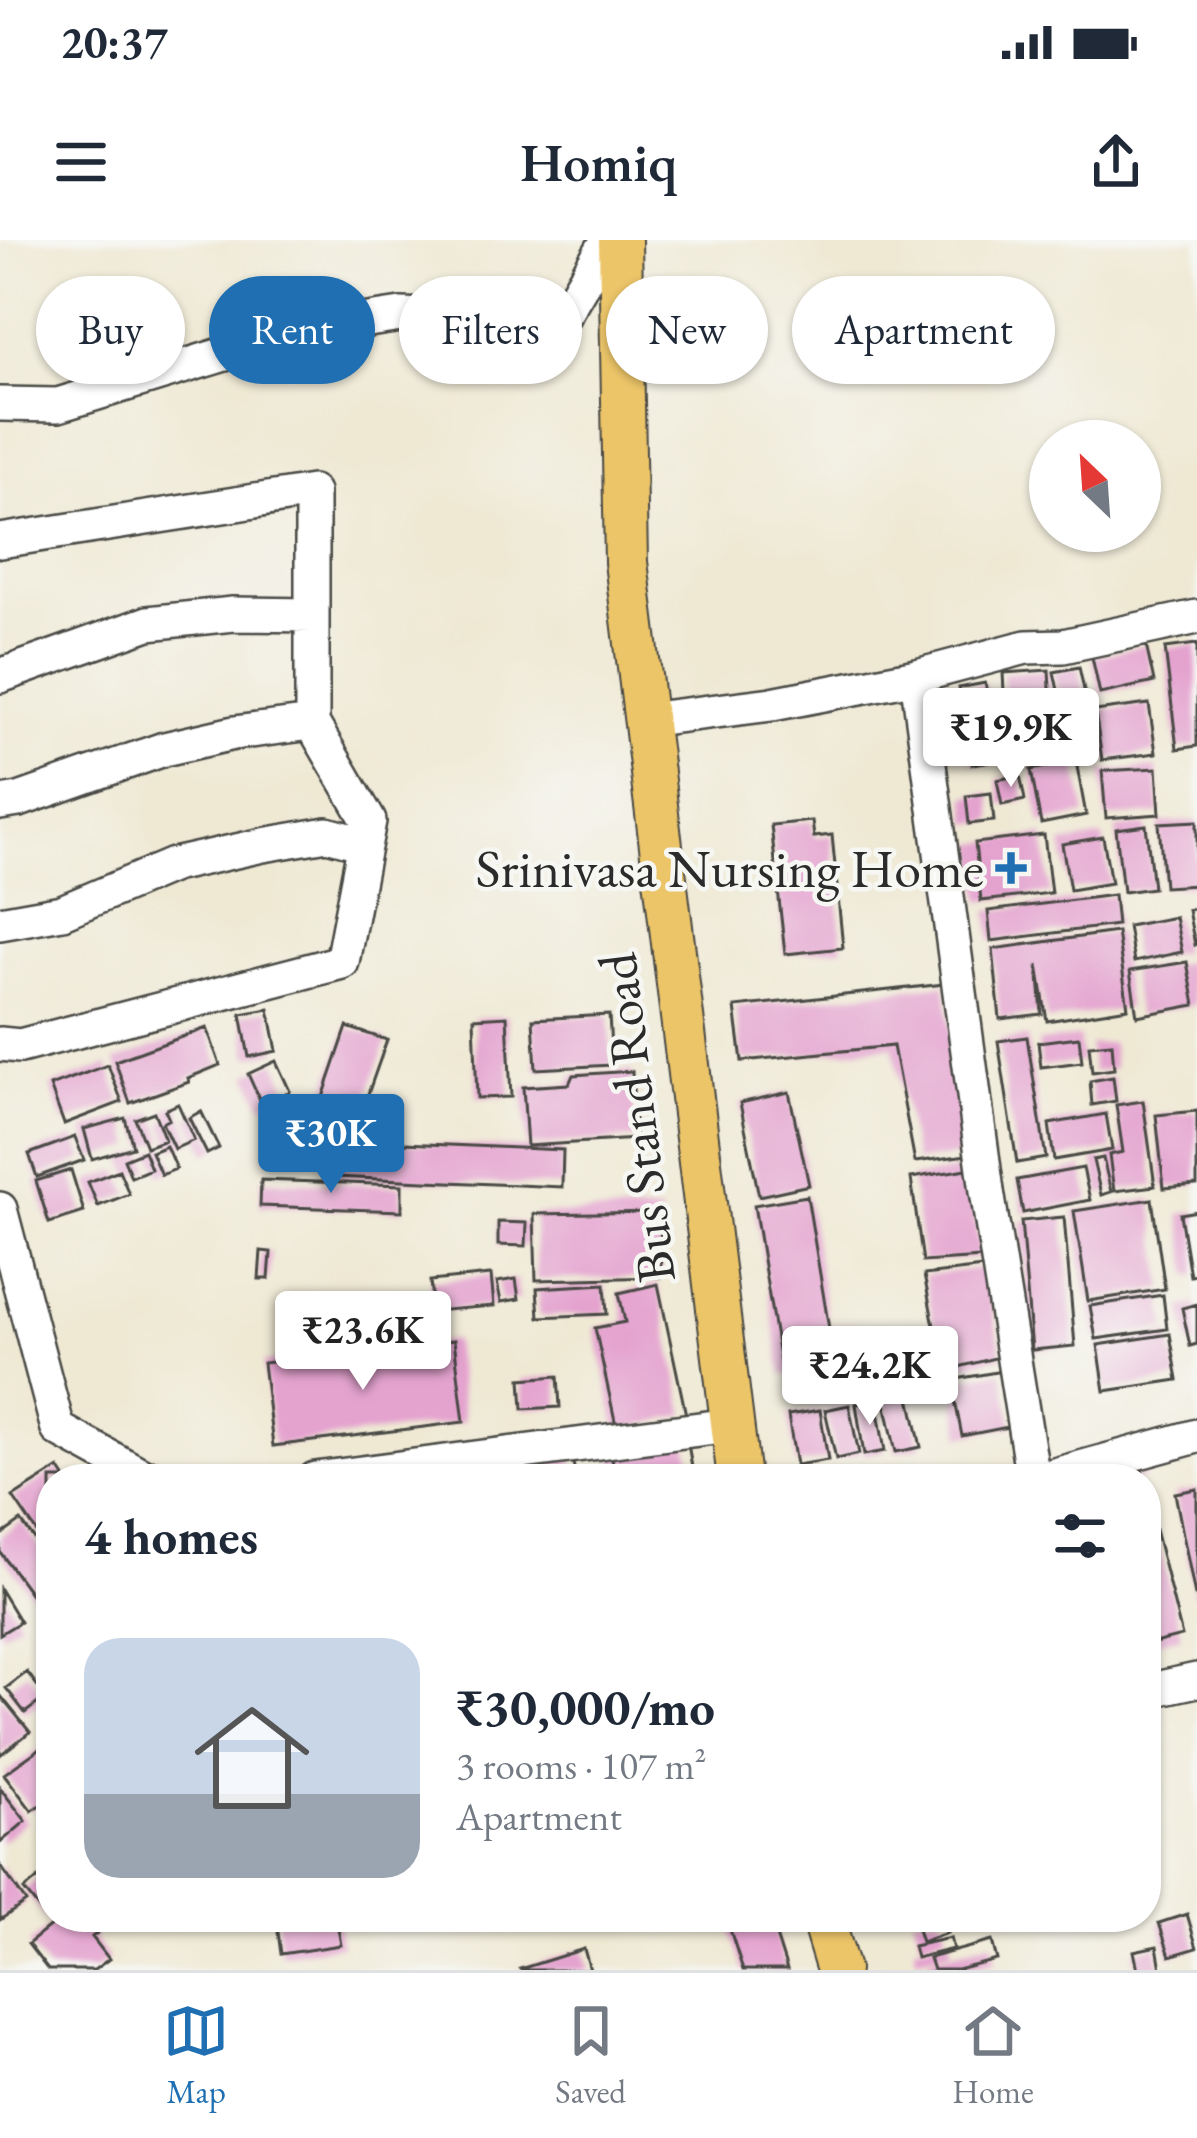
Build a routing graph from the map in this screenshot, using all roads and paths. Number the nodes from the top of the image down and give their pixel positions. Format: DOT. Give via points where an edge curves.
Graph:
graph roads {
  1 [pos="608,240"];
  2 [pos="620,240"];
  3 [pos="0,404"];
  4 [pos="0,541"];
  5 [pos="312,615"];
  6 [pos="1197,617"];
  7 [pos="0,676"];
  8 [pos="917,676"];
  9 [pos="645,720"];
  10 [pos="312,723"];
  11 [pos="0,803"];
  12 [pos="364,844"];
  13 [pos="0,923"];
  14 [pos="0,1044"];
  15 [pos="0,1209"];
  16 [pos="14,1312"];
  17 [pos="0,1337"];
  18 [pos="730,1424"];
  19 [pos="1197,1436"];
  20 [pos="121,1464"];
  21 [pos="428,1464"];
  22 [pos="737,1464"];
  23 [pos="1033,1464"];
  24 [pos="1092,1464"];
  25 [pos="1197,1680"];
  26 [pos="1161,1688"];
  27 [pos="827,1932"];
  28 [pos="838,1970"];
  1 -- 3 [label="street" via="560,321 362,321 303,330 58,405"];
  2 -- 9 [label="main road, Bus Stand Road" via="626,562"];
  4 -- 5 [label="street" via="312,492"];
  5 -- 7 [label="street" via="148,623"];
  5 -- 10 [label="street"];
  6 -- 8 [label="street" via="1063,646 1026,646"];
  8 -- 9 [label="street"];
  8 -- 23 [label="street" via="987,1191"];
  9 -- 18 [label="main road, Bus Stand Road"];
  10 -- 11 [label="street" via="164,749"];
  10 -- 12 [label="street" via="369,821"];
  12 -- 13 [label="street" via="327,834 173,865 62,912"];
  12 -- 14 [label="street" via="342,962 20,1046"];
  15 -- 16 [label="street"];
  16 -- 17 [label="street"];
  16 -- 20 [label="street" via="58,1429"];
  18 -- 21 [label="street"];
  18 -- 22 [label="main road, Bus Stand Road"];
  19 -- 24 [label="street"];
  25 -- 26 [label="street"];
  27 -- 28 [label="main road"];
}
